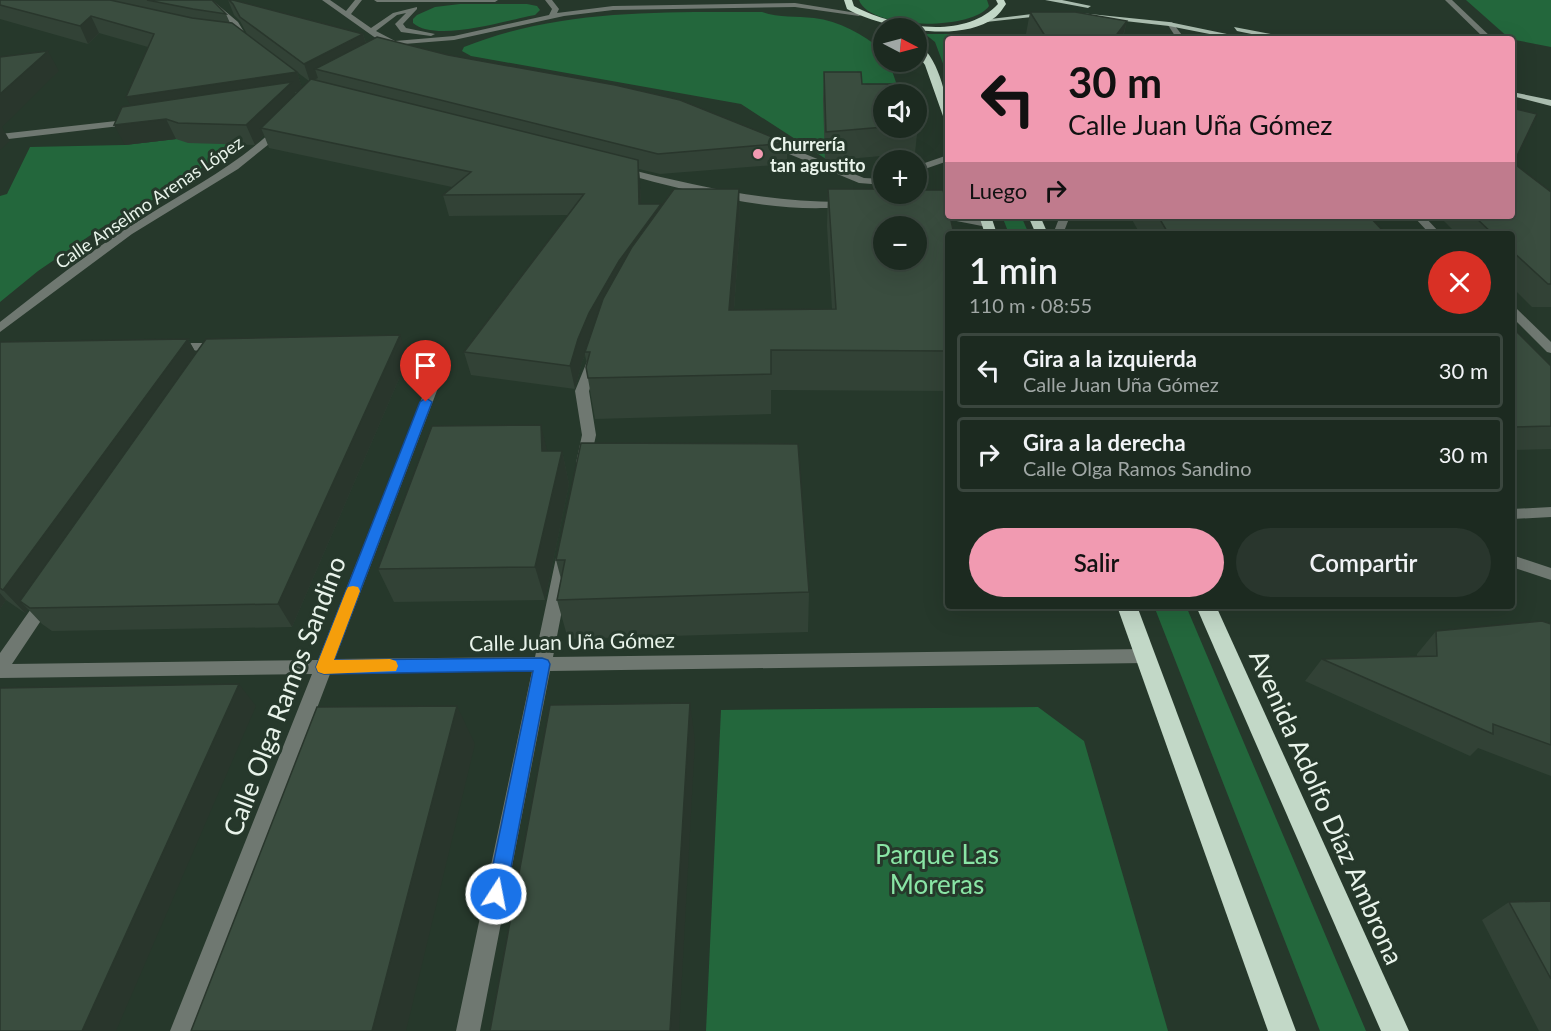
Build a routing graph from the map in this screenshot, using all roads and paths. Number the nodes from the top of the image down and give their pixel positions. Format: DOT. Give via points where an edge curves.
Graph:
graph roads {
  1 [pos="208,0"];
  2 [pos="325,0"];
  3 [pos="359,0"];
  4 [pos="377,0"];
  5 [pos="495,0"];
  6 [pos="548,0"];
  7 [pos="848,0"];
  8 [pos="1000,0"];
  9 [pos="1048,0"];
  10 [pos="1448,0"];
  11 [pos="449,1"];
  12 [pos="415,8"];
  13 [pos="859,14"];
  14 [pos="346,15"];
  15 [pos="552,16"];
  16 [pos="873,19"];
  17 [pos="986,20"];
  18 [pos="1169,24"];
  19 [pos="970,25"];
  20 [pos="927,27"];
  21 [pos="372,31"];
  22 [pos="467,35"];
  23 [pos="966,35"];
  24 [pos="232,36"];
  25 [pos="1179,36"];
  26 [pos="1231,36"];
  27 [pos="1272,36"];
  28 [pos="1486,36"];
  29 [pos="242,37"];
  30 [pos="395,48"];
  31 [pos="385,49"];
  32 [pos="410,49"];
  33 [pos="448,49"];
  34 [pos="258,50"];
  35 [pos="927,61"];
  36 [pos="1515,87"];
  37 [pos="1551,94"];
  38 [pos="1515,95"];
  39 [pos="1551,103"];
  40 [pos="945,108"];
  41 [pos="287,119"];
  42 [pos="149,120"];
  43 [pos="755,135"];
  44 [pos="0,137"];
  45 [pos="945,159"];
  46 [pos="927,166"];
  47 [pos="611,168"];
  48 [pos="862,181"];
  49 [pos="873,182"];
  50 [pos="862,192"];
  51 [pos="861,204"];
  52 [pos="923,212"];
  53 [pos="945,216"];
  54 [pos="958,219"];
  55 [pos="1421,219"];
  56 [pos="988,225"];
  57 [pos="1433,231"];
  58 [pos="1515,315"];
  59 [pos="0,328"];
  60 [pos="162,347"];
  61 [pos="598,349"];
  62 [pos="1551,349"];
  63 [pos="207,367"];
  64 [pos="435,380"];
  65 [pos="579,481"];
  66 [pos="1551,512"];
  67 [pos="1515,514"];
  68 [pos="568,538"];
  69 [pos="1515,562"];
  70 [pos="1551,574"];
  71 [pos="53,590"];
  72 [pos="1128,609"];
  73 [pos="1207,609"];
  74 [pos="1145,656"];
  75 [pos="542,664"];
  76 [pos="324,667"];
  77 [pos="0,669"];
  78 [pos="183,1031"];
  79 [pos="468,1031"];
  80 [pos="1282,1031"];
  81 [pos="1395,1031"];
  1 -- 29 [label="street" via="235,24"];
  2 -- 14 [label="street"];
  3 -- 14 [label="street"];
  4 -- 11 [label="street"];
  5 -- 11 [label="street"];
  6 -- 15 [label="street" via="556,9"];
  7 -- 13 [label="highway"];
  8 -- 17 [label="highway" via="998,14"];
  9 -- 27 [label="main road"];
  10 -- 28 [label="street"];
  11 -- 12 [label="street"];
  12 -- 21 [label="street" via="395,14"];
  12 -- 22 [label="street" via="399,24 404,30"];
  13 -- 15 [label="street" via="795,5 613,8"];
  13 -- 16 [label="highway"];
  14 -- 21 [label="street"];
  15 -- 22 [label="street"];
  17 -- 18 [label="main road" via="1074,13"];
  17 -- 19 [label="highway"];
  18 -- 25 [label="street"];
  18 -- 26 [label="main road"];
  19 -- 20 [label="highway"];
  19 -- 23 [label="highway"];
  21 -- 30 [label="street"];
  22 -- 30 [label="street"];
  22 -- 33 [label="street"];
  24 -- 29 [label="street"];
  29 -- 34 [label="street"];
  30 -- 31 [label="street"];
  30 -- 32 [label="street"];
  35 -- 40 [label="highway"];
  36 -- 37 [label="main road"];
  38 -- 39 [label="main road"];
  41 -- 59 [label="street, Calle Anselmo Arenas López" via="265,144 214,181 90,258"];
  42 -- 44 [label="street"];
  43 -- 48 [label="street"];
  45 -- 46 [label="street"];
  47 -- 51 [label="street" via="693,193 769,204"];
  48 -- 49 [label="street"];
  48 -- 50 [label="street"];
  52 -- 53 [label="street"];
  54 -- 56 [label="street"];
  55 -- 57 [label="street"];
  58 -- 62 [label="street"];
  60 -- 63 [label="street" via="226,347"];
  61 -- 65 [label="street" via="582,391 589,435"];
  64 -- 76 [label="street, Calle Olga Ramos Sandino"];
  66 -- 67 [label="street"];
  68 -- 75 [label="street"];
  69 -- 70 [label="street"];
  71 -- 77 [label="street"];
  72 -- 74 [label="highway"];
  73 -- 81 [label="highway, Avenida Adolfo Díaz Ambrona"];
  74 -- 75 [label="street, Calle Juan Uña Gómez"];
  74 -- 80 [label="highway"];
  75 -- 76 [label="street, Calle Juan Uña Gómez"];
  75 -- 79 [label="street"];
  76 -- 77 [label="street, Calle Juan Uña Gómez"];
  76 -- 78 [label="street, Calle Olga Ramos Sandino"];
}
